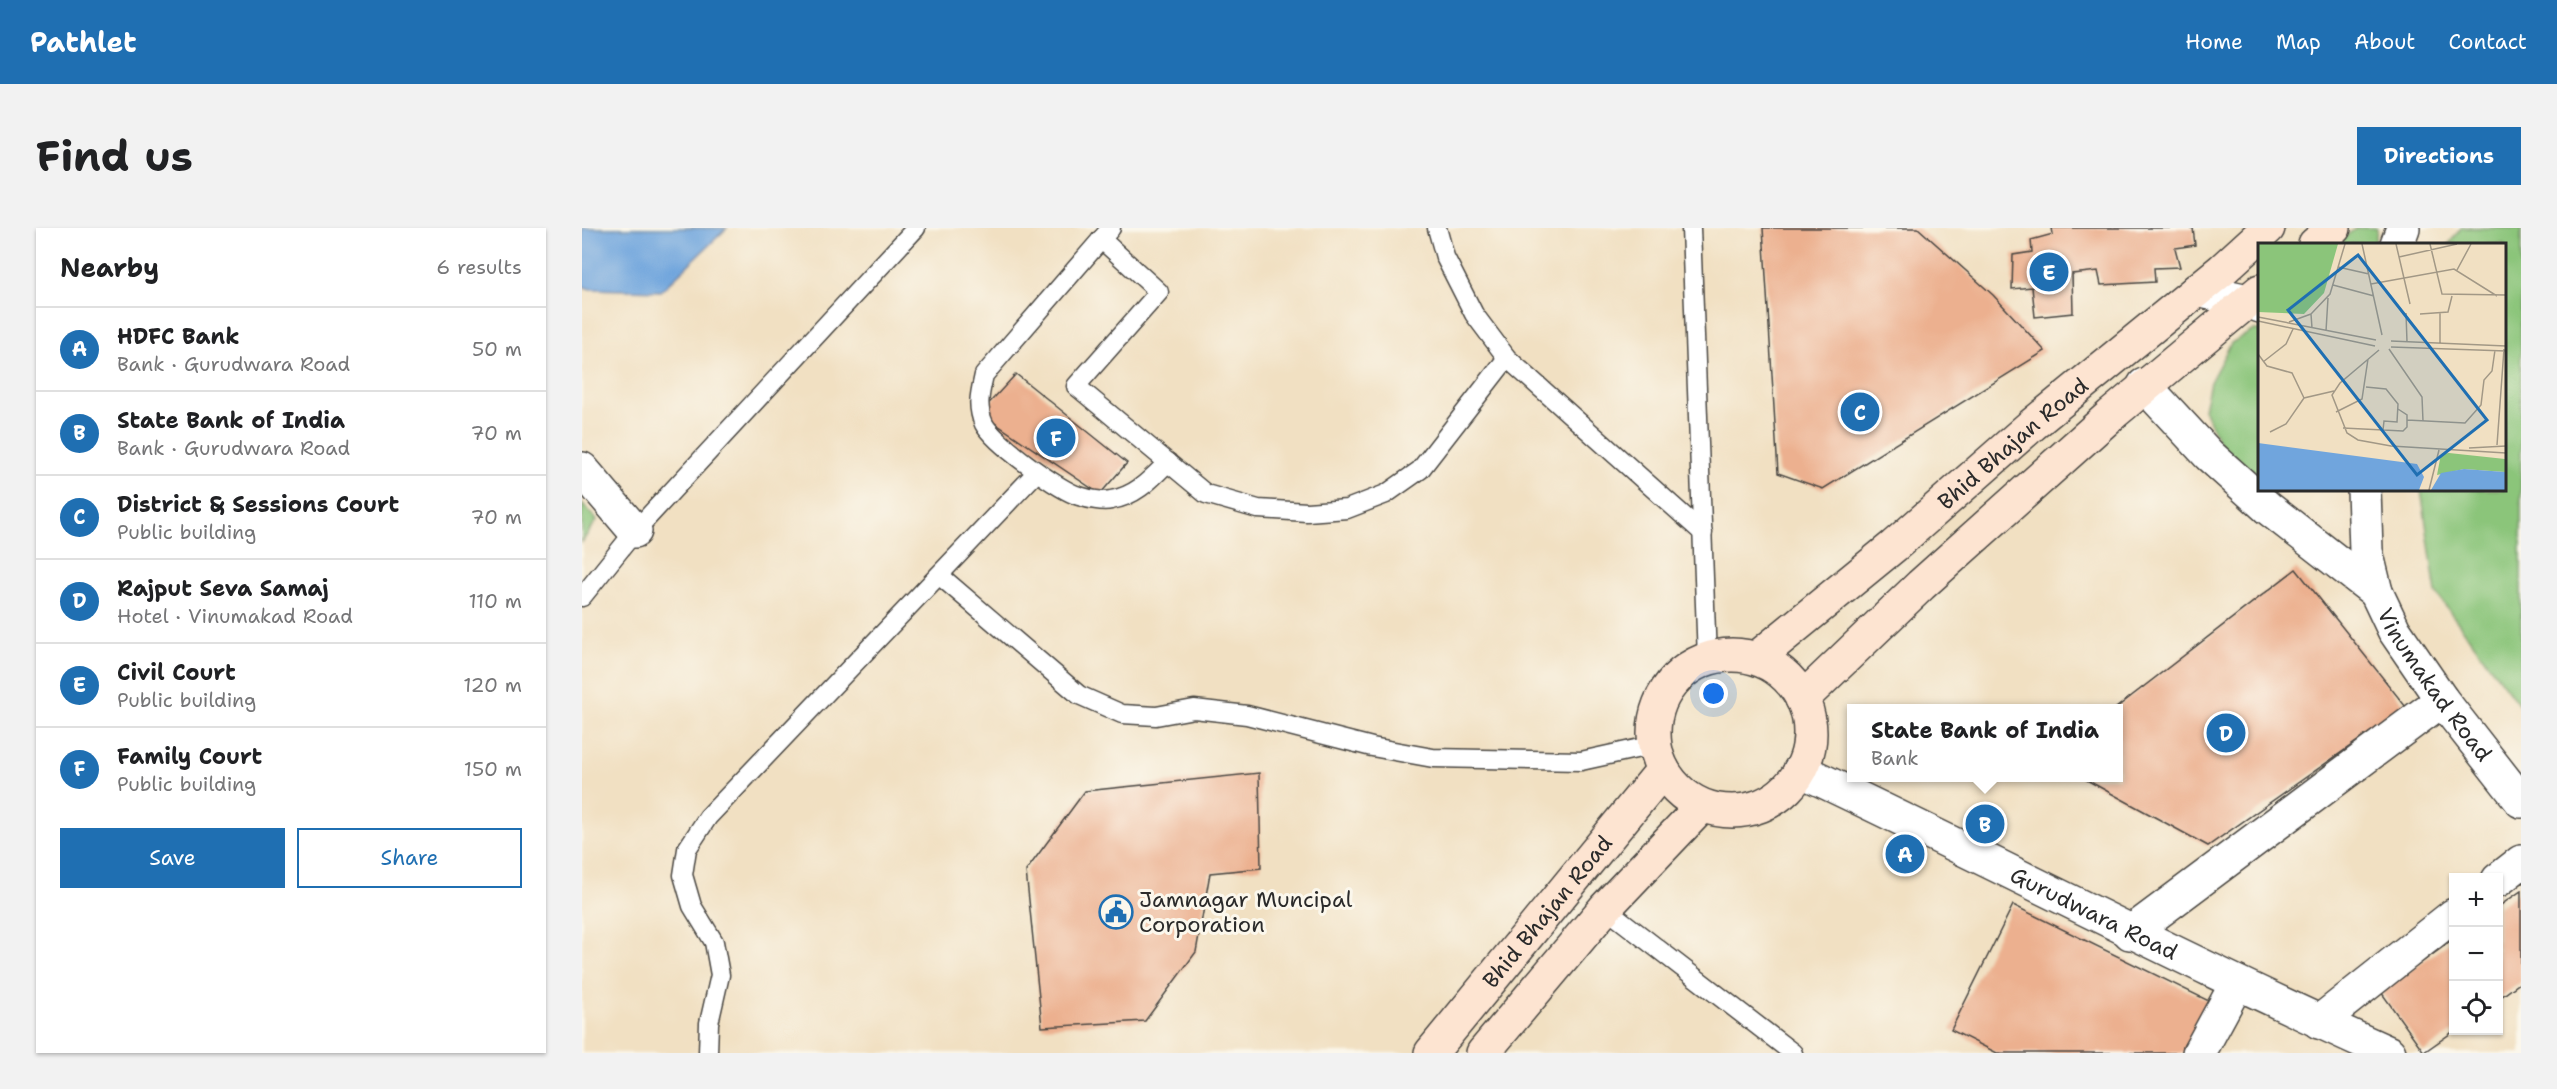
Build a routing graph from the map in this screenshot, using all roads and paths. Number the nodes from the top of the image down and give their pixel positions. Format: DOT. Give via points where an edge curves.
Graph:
graph roads {
  1 [pos="916,228"];
  2 [pos="1437,228"];
  3 [pos="1691,228"];
  4 [pos="2268,228"];
  5 [pos="2334,228"];
  6 [pos="2403,228"];
  7 [pos="1106,233"];
  8 [pos="2316,243"];
  9 [pos="2397,243"];
  10 [pos="2197,290"];
  11 [pos="2256,300"];
  12 [pos="1507,358"];
  13 [pos="2144,385"];
  14 [pos="1168,462"];
  15 [pos="582,469"];
  16 [pos="1038,472"];
  17 [pos="2364,490"];
  18 [pos="635,531"];
  19 [pos="1703,533"];
  20 [pos="939,575"];
  21 [pos="2376,592"];
  22 [pos="582,597"];
  23 [pos="582,612"];
  24 [pos="1757,658"];
  25 [pos="1707,659"];
  26 [pos="1802,699"];
  27 [pos="2442,700"];
  28 [pos="1658,758"];
  29 [pos="1800,770"];
  30 [pos="2521,801"];
  31 [pos="1702,806"];
  32 [pos="2521,862"];
  33 [pos="2503,876"];
  34 [pos="1605,908"];
  35 [pos="2449,919"];
  36 [pos="2130,933"];
  37 [pos="2237,983"];
  38 [pos="2319,1022"];
  39 [pos="708,1053"];
  40 [pos="1431,1053"];
  41 [pos="1483,1053"];
  42 [pos="1793,1053"];
  43 [pos="2199,1053"];
  44 [pos="2389,1053"];
  1 -- 18 [label="lane"];
  2 -- 12 [label="lane" via="1445,257 1474,314"];
  3 -- 19 [label="lane"];
  4 -- 10 [label="main road, Bhid Bhajan Road"];
  5 -- 8 [label="main road"];
  6 -- 9 [label="street"];
  7 -- 14 [label="lane" via="1159,292 1076,386"];
  7 -- 16 [label="lane" via="984,375 978,405 986,427"];
  10 -- 11 [label="street"];
  10 -- 24 [label="main road, Bhid Bhajan Road"];
  11 -- 13 [label="main road, Bhid Bhajan Road"];
  12 -- 14 [label="lane" via="1420,470 1386,494 1347,509 1258,509 1206,494"];
  12 -- 19 [label="lane"];
  13 -- 21 [label="street, Vinumakad Road" via="2234,478"];
  13 -- 26 [label="main road, Bhid Bhajan Road" via="1921,585"];
  14 -- 16 [label="lane" via="1142,488 1110,501 1078,496"];
  15 -- 18 [label="street"];
  16 -- 20 [label="lane"];
  17 -- 21 [label="street, Vinumakad Road" via="2366,551"];
  18 -- 22 [label="lane"];
  18 -- 23 [label="lane"];
  19 -- 25 [label="lane"];
  20 -- 28 [label="lane" via="1079,695 1122,714 1155,716 1194,709 1247,715 1372,747 1433,758"];
  20 -- 39 [label="lane" via="708,816 687,849 683,875 692,906 714,942 720,975 709,1023"];
  21 -- 27 [label="street, Vinumakad Road" via="2394,630"];
  24 -- 25 [label="main road" via="1733,654"];
  24 -- 26 [label="main road" via="1779,670"];
  25 -- 28 [label="main road" via="1683,672 1665,693 1655,718"];
  26 -- 29 [label="main road" via="1810,733"];
  27 -- 30 [label="street, Vinumakad Road"];
  27 -- 36 [label="street"];
  28 -- 31 [label="main road" via="1679,791"];
  28 -- 40 [label="main road, Bhid Bhajan Road"];
  29 -- 31 [label="main road" via="1777,797 1755,808 1728,812"];
  29 -- 36 [label="street, Gurudwara Road"];
  31 -- 34 [label="main road, Bhid Bhajan Road"];
  32 -- 33 [label="street"];
  34 -- 41 [label="main road, Bhid Bhajan Road"];
  34 -- 42 [label="lane"];
  35 -- 38 [label="street"];
  36 -- 37 [label="street, Gurudwara Road"];
  37 -- 38 [label="street, Gurudwara Road"];
  37 -- 43 [label="street"];
  38 -- 44 [label="street, Gurudwara Road"];
}
